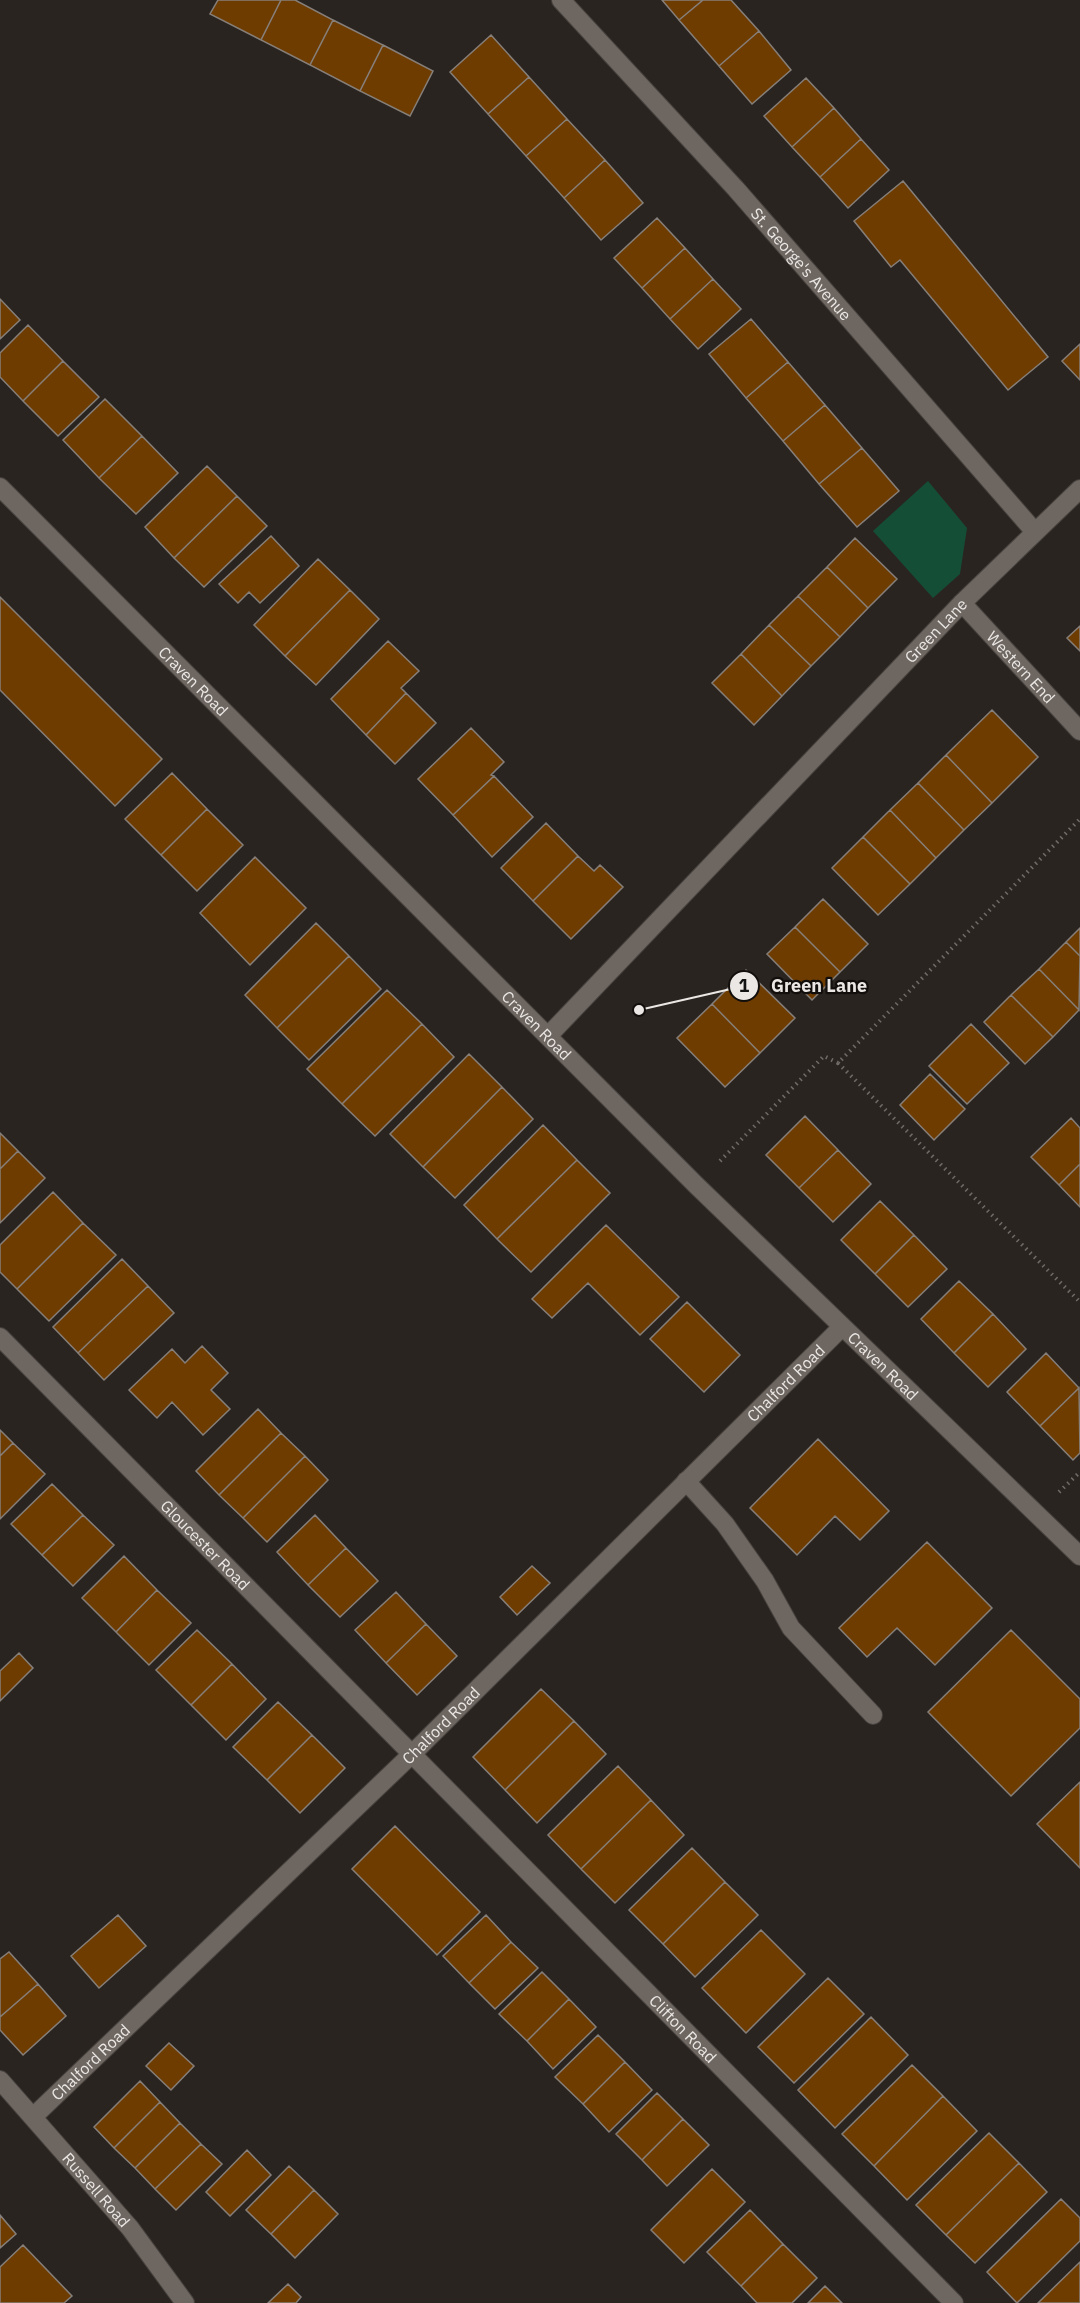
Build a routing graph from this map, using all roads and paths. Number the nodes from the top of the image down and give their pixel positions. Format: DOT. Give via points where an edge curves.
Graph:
graph roads {
  1 [pos="561,0"];
  2 [pos="0,487"];
  3 [pos="1080,489"];
  4 [pos="1035,532"];
  5 [pos="962,603"];
  6 [pos="1080,731"];
  7 [pos="1080,819"];
  8 [pos="548,1036"];
  9 [pos="838,1063"];
  10 [pos="696,1185"];
  11 [pos="1080,1302"];
  12 [pos="842,1327"];
  13 [pos="0,1337"];
  14 [pos="686,1481"];
  15 [pos="1080,1556"];
  16 [pos="873,1715"];
  17 [pos="412,1754"];
  18 [pos="0,2080"];
  19 [pos="34,2116"];
  20 [pos="185,2303"];
  21 [pos="954,2303"];
  1 -- 4 [label="street, St. George's Avenue" via="736,189"];
  2 -- 8 [label="street, Craven Road"];
  3 -- 4 [label="street, Green Lane"];
  4 -- 5 [label="street, Green Lane"];
  5 -- 6 [label="street, Western End"];
  5 -- 8 [label="street, Green Lane"];
  7 -- 9 [label="path"];
  8 -- 10 [label="street, Craven Road"];
  9 -- 10 [label="path" via="824,1056"];
  9 -- 11 [label="path"];
  10 -- 12 [label="street, Craven Road"];
  12 -- 14 [label="street, Chalford Road"];
  12 -- 15 [label="street, Craven Road"];
  13 -- 17 [label="street, Gloucester Road"];
  14 -- 16 [label="street" via="725,1524 765,1581 791,1628"];
  14 -- 17 [label="street, Chalford Road"];
  17 -- 19 [label="street, Chalford Road"];
  17 -- 21 [label="street, Clifton Road"];
  18 -- 19 [label="street, Russell Road"];
  19 -- 20 [label="street, Russell Road" via="130,2228"];
}
